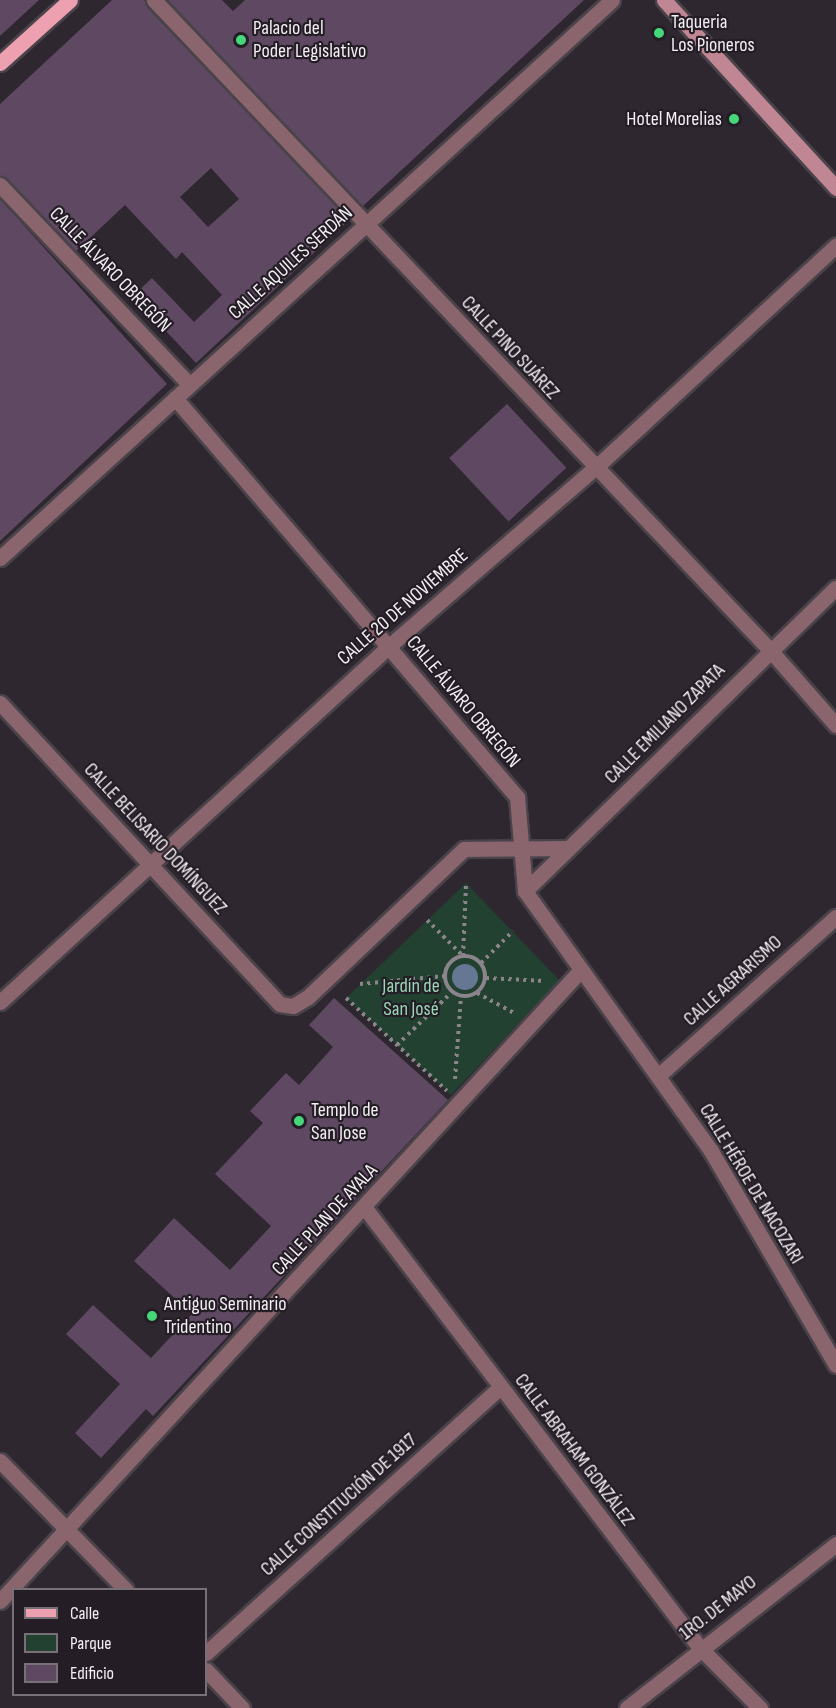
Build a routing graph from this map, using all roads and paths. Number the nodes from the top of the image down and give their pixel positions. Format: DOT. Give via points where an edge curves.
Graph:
graph roads {
  1 [pos="70,0"];
  2 [pos="154,0"];
  3 [pos="612,0"];
  4 [pos="664,0"];
  5 [pos="0,63"];
  6 [pos="0,185"];
  7 [pos="836,188"];
  8 [pos="365,224"];
  9 [pos="836,246"];
  10 [pos="189,384"];
  11 [pos="175,398"];
  12 [pos="595,468"];
  13 [pos="0,558"];
  14 [pos="836,588"];
  15 [pos="388,647"];
  16 [pos="771,650"];
  17 [pos="0,703"];
  18 [pos="836,725"];
  19 [pos="569,848"];
  20 [pos="520,849"];
  21 [pos="149,865"];
  22 [pos="466,883"];
  23 [pos="525,891"];
  24 [pos="836,917"];
  25 [pos="427,920"];
  26 [pos="513,931"];
  27 [pos="463,956"];
  28 [pos="481,963"];
  29 [pos="580,970"];
  30 [pos="445,976"];
  31 [pos="486,978"];
  32 [pos="551,982"];
  33 [pos="360,984"];
  34 [pos="452,992"];
  35 [pos="477,993"];
  36 [pos="461,996"];
  37 [pos="346,998"];
  38 [pos="0,1002"];
  39 [pos="528,1020"];
  40 [pos="397,1045"];
  41 [pos="658,1076"];
  42 [pos="455,1087"];
  43 [pos="454,1098"];
  44 [pos="365,1208"];
  45 [pos="836,1365"];
  46 [pos="500,1387"];
  47 [pos="0,1461"];
  48 [pos="66,1530"];
  49 [pos="836,1544"];
  50 [pos="12,1588"];
  51 [pos="12,1588"];
  52 [pos="124,1588"];
  53 [pos="0,1601"];
  54 [pos="699,1648"];
  55 [pos="207,1652"];
  56 [pos="207,1671"];
  57 [pos="242,1708"];
  58 [pos="627,1708"];
  59 [pos="760,1708"];
  1 -- 5 [label="main road"];
  2 -- 8 [label="street, CALLE PINO SUÁREZ"];
  3 -- 8 [label="street, CALLE AQUILES SERDÁN"];
  4 -- 7 [label="main road"];
  6 -- 10 [label="street, CALLE ÁLVARO OBREGÓN"];
  8 -- 10 [label="street, CALLE AQUILES SERDÁN"];
  8 -- 12 [label="street, CALLE PINO SUÁREZ"];
  9 -- 12 [label="street, CALLE 20 DE NOVIEMBRE"];
  10 -- 11 [label="street, CALLE AQUILES SERDÁN"];
  11 -- 13 [label="street, CALLE AQUILES SERDÁN"];
  11 -- 15 [label="street, CALLE ÁLVARO OBREGÓN"];
  12 -- 15 [label="street, CALLE 20 DE NOVIEMBRE"];
  12 -- 16 [label="street, CALLE PINO SUÁREZ"];
  14 -- 16 [label="street, CALLE EMILIANO ZAPATA"];
  15 -- 20 [label="street, CALLE ÁLVARO OBREGÓN" via="517,797"];
  15 -- 21 [label="street, CALLE 20 DE NOVIEMBRE"];
  16 -- 18 [label="street, CALLE PINO SUÁREZ"];
  16 -- 19 [label="street, CALLE EMILIANO ZAPATA"];
  17 -- 21 [label="street, CALLE BELISARIO DOMÍNGUEZ"];
  19 -- 20 [label="street"];
  19 -- 23 [label="street, CALLE EMILIANO ZAPATA"];
  20 -- 21 [label="street, CALLE BELISARIO DOMÍNGUEZ" via="464,849 294,1006 280,1004"];
  20 -- 23 [label="street, CALLE ÁLVARO OBREGÓN"];
  21 -- 38 [label="street, CALLE 20 DE NOVIEMBRE"];
  22 -- 27 [label="path"];
  23 -- 29 [label="street, CALLE HÉROE DE NACOZARI"];
  24 -- 41 [label="street, CALLE AGRARISMO"];
  25 -- 27 [label="path"];
  26 -- 28 [label="path"];
  27 -- 28 [label="path"];
  27 -- 30 [label="path" via="448,965"];
  28 -- 31 [label="path"];
  29 -- 41 [label="street, CALLE HÉROE DE NACOZARI"];
  29 -- 44 [label="street, CALLE PLAN DE AYALA"];
  30 -- 33 [label="path"];
  30 -- 34 [label="path"];
  31 -- 32 [label="path"];
  31 -- 35 [label="path"];
  34 -- 36 [label="path"];
  34 -- 40 [label="path"];
  35 -- 36 [label="path"];
  35 -- 39 [label="path"];
  36 -- 42 [label="path"];
  37 -- 40 [label="path"];
  40 -- 43 [label="path"];
  41 -- 45 [label="street, CALLE HÉROE DE NACOZARI" via="711,1151"];
  44 -- 46 [label="street, CALLE ABRAHAM GONZÁLEZ"];
  44 -- 48 [label="street, CALLE PLAN DE AYALA"];
  46 -- 54 [label="street, CALLE ABRAHAM GONZÁLEZ"];
  46 -- 55 [label="street, CALLE CONSTITUCIÓN DE 1917"];
  47 -- 48 [label="street"];
  48 -- 51 [label="street, CALLE PLAN DE AYALA"];
  48 -- 52 [label="street"];
  49 -- 54 [label="street, 1RO. DE MAYO"];
  50 -- 53 [label="street, CALLE PLAN DE AYALA"];
  54 -- 58 [label="street, 1RO. DE MAYO"];
  54 -- 59 [label="street, CALLE ABRAHAM GONZÁLEZ"];
  56 -- 57 [label="street"];
}
